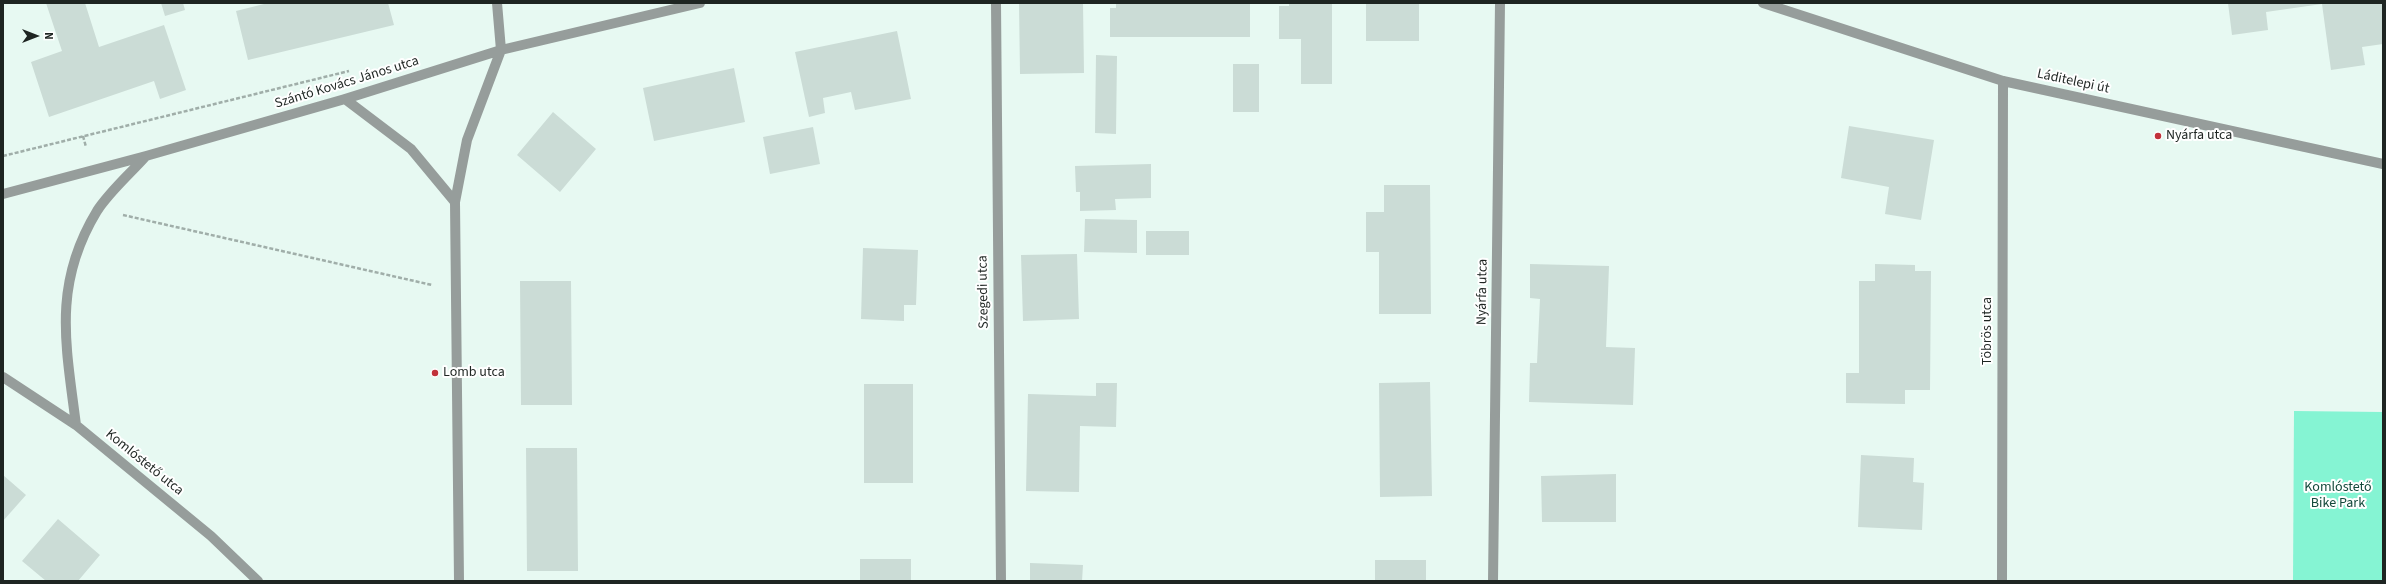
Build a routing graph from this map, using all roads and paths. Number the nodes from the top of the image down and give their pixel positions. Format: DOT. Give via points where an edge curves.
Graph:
graph roads {
  1 [pos="497,3"];
  2 [pos="700,3"];
  3 [pos="996,3"];
  4 [pos="1500,3"];
  5 [pos="1763,3"];
  6 [pos="501,50"];
  7 [pos="352,70"];
  8 [pos="2003,81"];
  9 [pos="345,99"];
  10 [pos="83,136"];
  11 [pos="3,156"];
  12 [pos="146,156"];
  13 [pos="2383,164"];
  14 [pos="92,170"];
  15 [pos="3,194"];
  16 [pos="455,202"];
  17 [pos="98,209"];
  18 [pos="456,290"];
  19 [pos="3,377"];
  20 [pos="76,426"];
  21 [pos="258,581"];
  22 [pos="459,581"];
  23 [pos="1001,581"];
  24 [pos="1494,581"];
  25 [pos="2002,581"];
  1 -- 6 [label="street"];
  2 -- 6 [label="street, Szántó Kovács János utca"];
  3 -- 23 [label="street, Szegedi utca"];
  4 -- 24 [label="street, Nyárfa utca"];
  5 -- 8 [label="street, Láditelepi út"];
  6 -- 9 [label="street, Szántó Kovács János utca"];
  6 -- 16 [label="street" via="466,140"];
  7 -- 10 [label="path"];
  8 -- 13 [label="street, Láditelepi út"];
  8 -- 25 [label="street, Töbrös utca"];
  9 -- 12 [label="street, Szántó Kovács János utca"];
  9 -- 16 [label="street" via="411,149"];
  10 -- 11 [label="path"];
  10 -- 14 [label="path"];
  12 -- 14 [label="street, Szántó Kovács János utca"];
  12 -- 17 [label="street"];
  14 -- 15 [label="street, Szántó Kovács János utca"];
  16 -- 18 [label="street"];
  17 -- 18 [label="path"];
  17 -- 20 [label="street" via="80,242 68,284 64,332"];
  18 -- 22 [label="street"];
  19 -- 20 [label="street, Komlóstető utca"];
  20 -- 21 [label="street, Komlóstető utca" via="211,536"];
}
